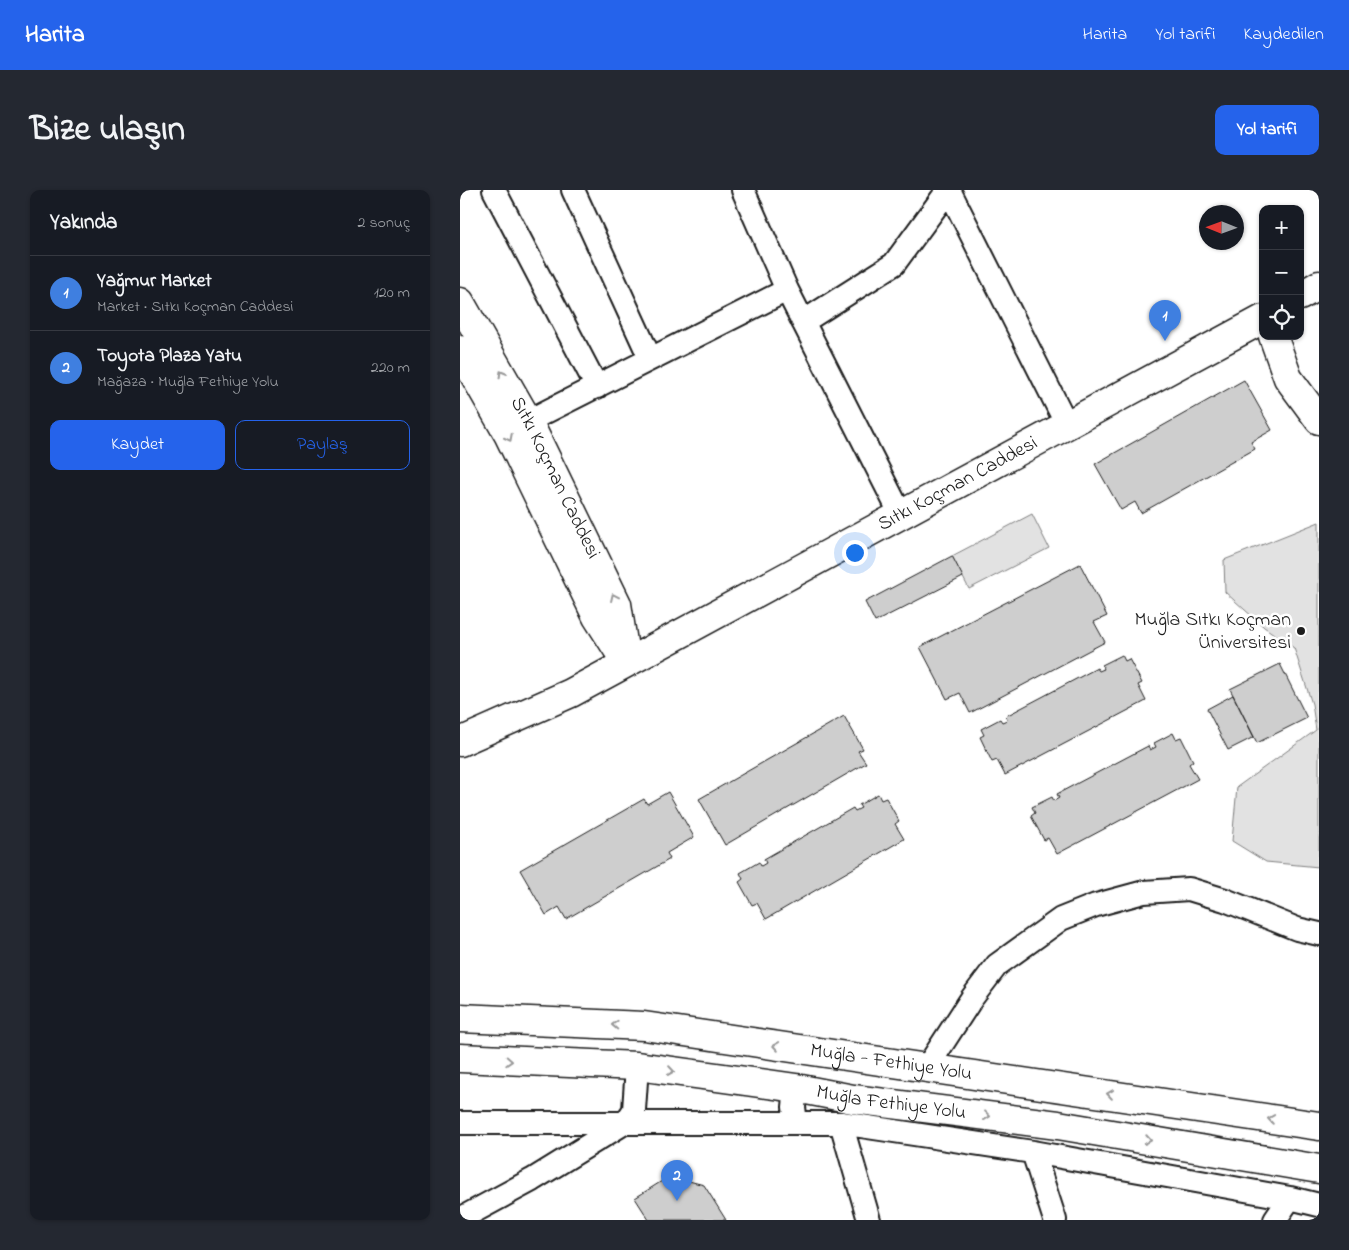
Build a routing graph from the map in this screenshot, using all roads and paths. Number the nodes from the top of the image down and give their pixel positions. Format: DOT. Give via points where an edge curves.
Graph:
graph roads {
  1 [pos="494,190"];
  2 [pos="573,190"];
  3 [pos="743,190"];
  4 [pos="947,190"];
  5 [pos="1319,284"];
  6 [pos="787,290"];
  7 [pos="1302,295"];
  8 [pos="460,302"];
  9 [pos="1259,321"];
  10 [pos="804,322"];
  11 [pos="1274,340"];
  12 [pos="460,350"];
  13 [pos="650,358"];
  14 [pos="597,387"];
  15 [pos="1319,420"];
  16 [pos="528,421"];
  17 [pos="1067,425"];
  18 [pos="900,514"];
  19 [pos="626,662"];
  20 [pos="460,742"];
  21 [pos="1319,934"];
  22 [pos="460,1018"];
  23 [pos="460,1058"];
  24 [pos="637,1066"];
  25 [pos="926,1069"];
  26 [pos="796,1088"];
  27 [pos="626,1122"];
  28 [pos="460,1123"];
  29 [pos="796,1123"];
  30 [pos="841,1123"];
  31 [pos="1319,1126"];
  32 [pos="1033,1152"];
  33 [pos="1319,1169"];
  34 [pos="1290,1198"];
  35 [pos="1319,1205"];
  36 [pos="460,1219"];
  37 [pos="869,1220"];
  38 [pos="1055,1220"];
  39 [pos="1275,1220"];
  1 -- 14 [label="street"];
  2 -- 13 [label="street"];
  3 -- 6 [label="street"];
  4 -- 10 [label="street" via="894,264"];
  4 -- 17 [label="street"];
  5 -- 7 [label="main road"];
  6 -- 10 [label="street"];
  6 -- 13 [label="street"];
  16 -- 8 [label="main road, Sıtkı Koçman Caddesi, one-way"];
  9 -- 17 [label="main road, Sıtkı Koçman Caddesi"];
  10 -- 18 [label="street"];
  11 -- 15 [label="main road" via="1288,378"];
  12 -- 19 [label="main road, Sıtkı Koçman Caddesi, one-way" via="508,434 597,617"];
  13 -- 14 [label="street"];
  14 -- 16 [label="street"];
  19 -- 16 [label="main road, Sıtkı Koçman Caddesi, one-way" via="617,604"];
  17 -- 18 [label="main road, Sıtkı Koçman Caddesi"];
  18 -- 19 [label="main road, Sıtkı Koçman Caddesi"];
  19 -- 20 [label="main road, Sıtkı Koçman Caddesi" via="571,693"];
  21 -- 25 [label="street" via="1189,889 1144,892 1096,905 1061,919 997,965"];
  25 -- 22 [label="main road, Muğla - Fethiye Yolu, one-way" via="644,1026"];
  23 -- 24 [label="main road, Muğla Fethiye Yolu, one-way"];
  24 -- 26 [label="main road, Muğla Fethiye Yolu, one-way"];
  24 -- 27 [label="street" via="634,1110"];
  31 -- 25 [label="main road, Muğla - Fethiye Yolu, one-way"];
  26 -- 29 [label="street"];
  26 -- 33 [label="main road, Muğla Fethiye Yolu, one-way" via="853,1099 1058,1125"];
  27 -- 28 [label="street"];
  27 -- 29 [label="street"];
  27 -- 36 [label="street" via="532,1180"];
  29 -- 30 [label="street"];
  30 -- 32 [label="street"];
  30 -- 37 [label="street"];
  32 -- 34 [label="street"];
  32 -- 38 [label="street"];
  34 -- 35 [label="street"];
  34 -- 39 [label="street"];
}
